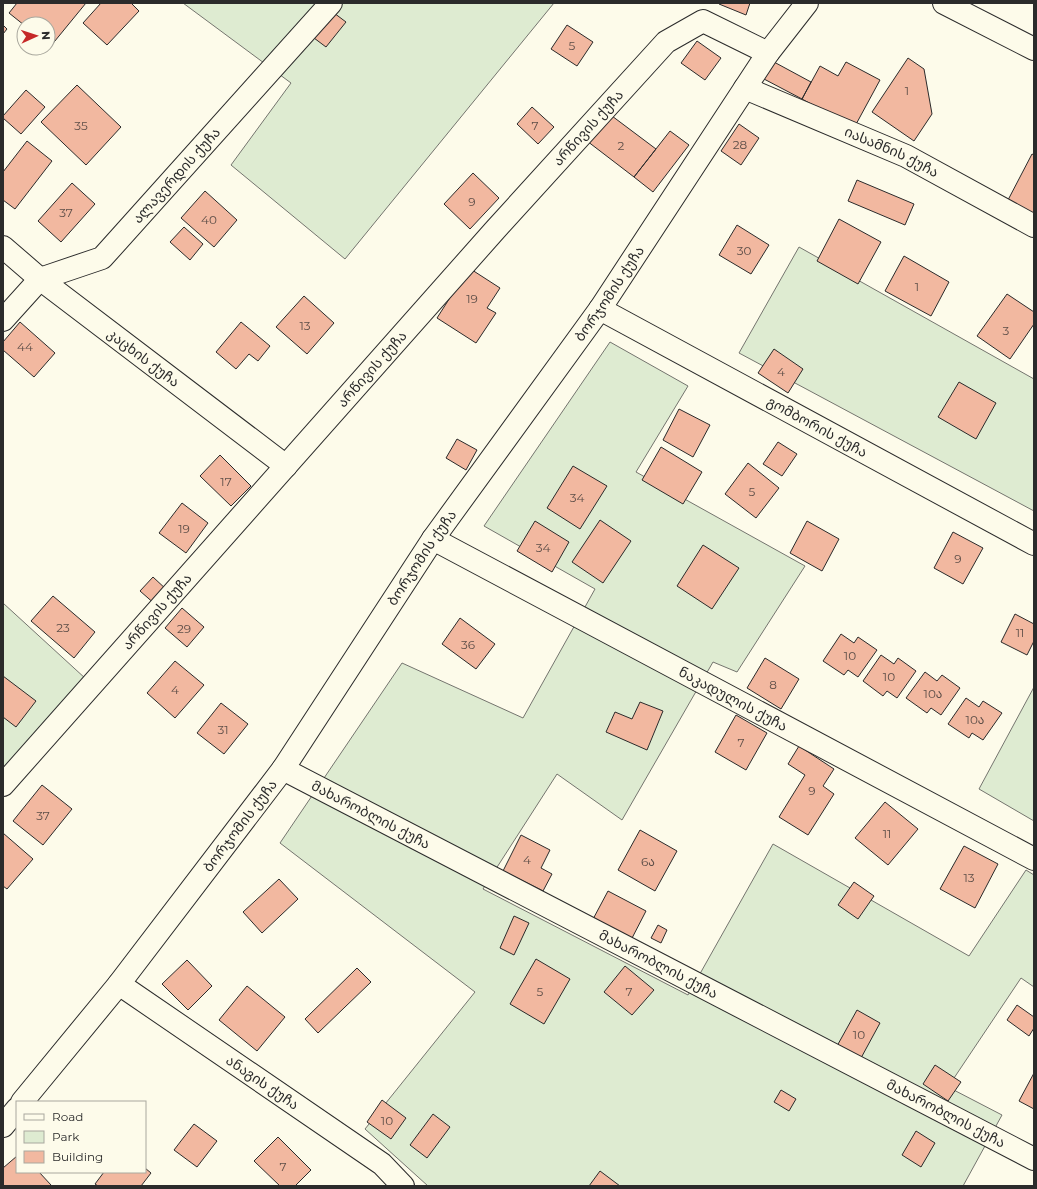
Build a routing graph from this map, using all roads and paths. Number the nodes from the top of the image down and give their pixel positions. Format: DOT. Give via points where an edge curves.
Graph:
graph roads {
  1 [pos="331,3"];
  2 [pos="807,3"];
  3 [pos="944,3"];
  4 [pos="1034,49"];
  5 [pos="768,53"];
  6 [pos="745,88"];
  7 [pos="1034,226"];
  8 [pos="3,247"];
  9 [pos="40,279"];
  10 [pos="600,309"];
  11 [pos="3,320"];
  12 [pos="286,466"];
  13 [pos="433,539"];
  14 [pos="1034,544"];
  15 [pos="283,770"];
  16 [pos="3,785"];
  17 [pos="1034,859"];
  18 [pos="119,984"];
  19 [pos="23,1101"];
  20 [pos="16,1109"];
  21 [pos="3,1126"];
  22 [pos="1034,1159"];
  23 [pos="403,1186"];
  1 -- 9 [label="street, ალავერდის ქუჩა" via="102,258"];
  2 -- 5 [label="street, ბორჯომის ქუჩა"];
  3 -- 4 [label="street"];
  5 -- 6 [label="street, ბორჯომის ქუჩა"];
  5 -- 12 [label="street, არწივის ქუჩა" via="702,21 666,42"];
  6 -- 7 [label="street, იასამნის ქუჩა" via="906,156"];
  6 -- 10 [label="street, ბორჯომის ქუჩა"];
  8 -- 9 [label="street, კაცხის ქუჩა"];
  9 -- 11 [label="street, ალავერდის ქუჩა"];
  9 -- 12 [label="street, კაცხის ქუჩა"];
  10 -- 13 [label="street, ბორჯომის ქუჩა"];
  10 -- 14 [label="street, გომბორის ქუჩა"];
  12 -- 16 [label="street, არწივის ქუჩა"];
  13 -- 15 [label="street, ბორჯომის ქუჩა"];
  13 -- 17 [label="street, ნაკადულის ქუჩა"];
  15 -- 18 [label="street, ბორჯომის ქუჩა"];
  15 -- 22 [label="street, მახარობლის ქუჩა"];
  18 -- 19 [label="street, ბორჯომის ქუჩა"];
  18 -- 23 [label="street, ანაგის ქუჩა" via="382,1164"];
  20 -- 21 [label="street"];
}
